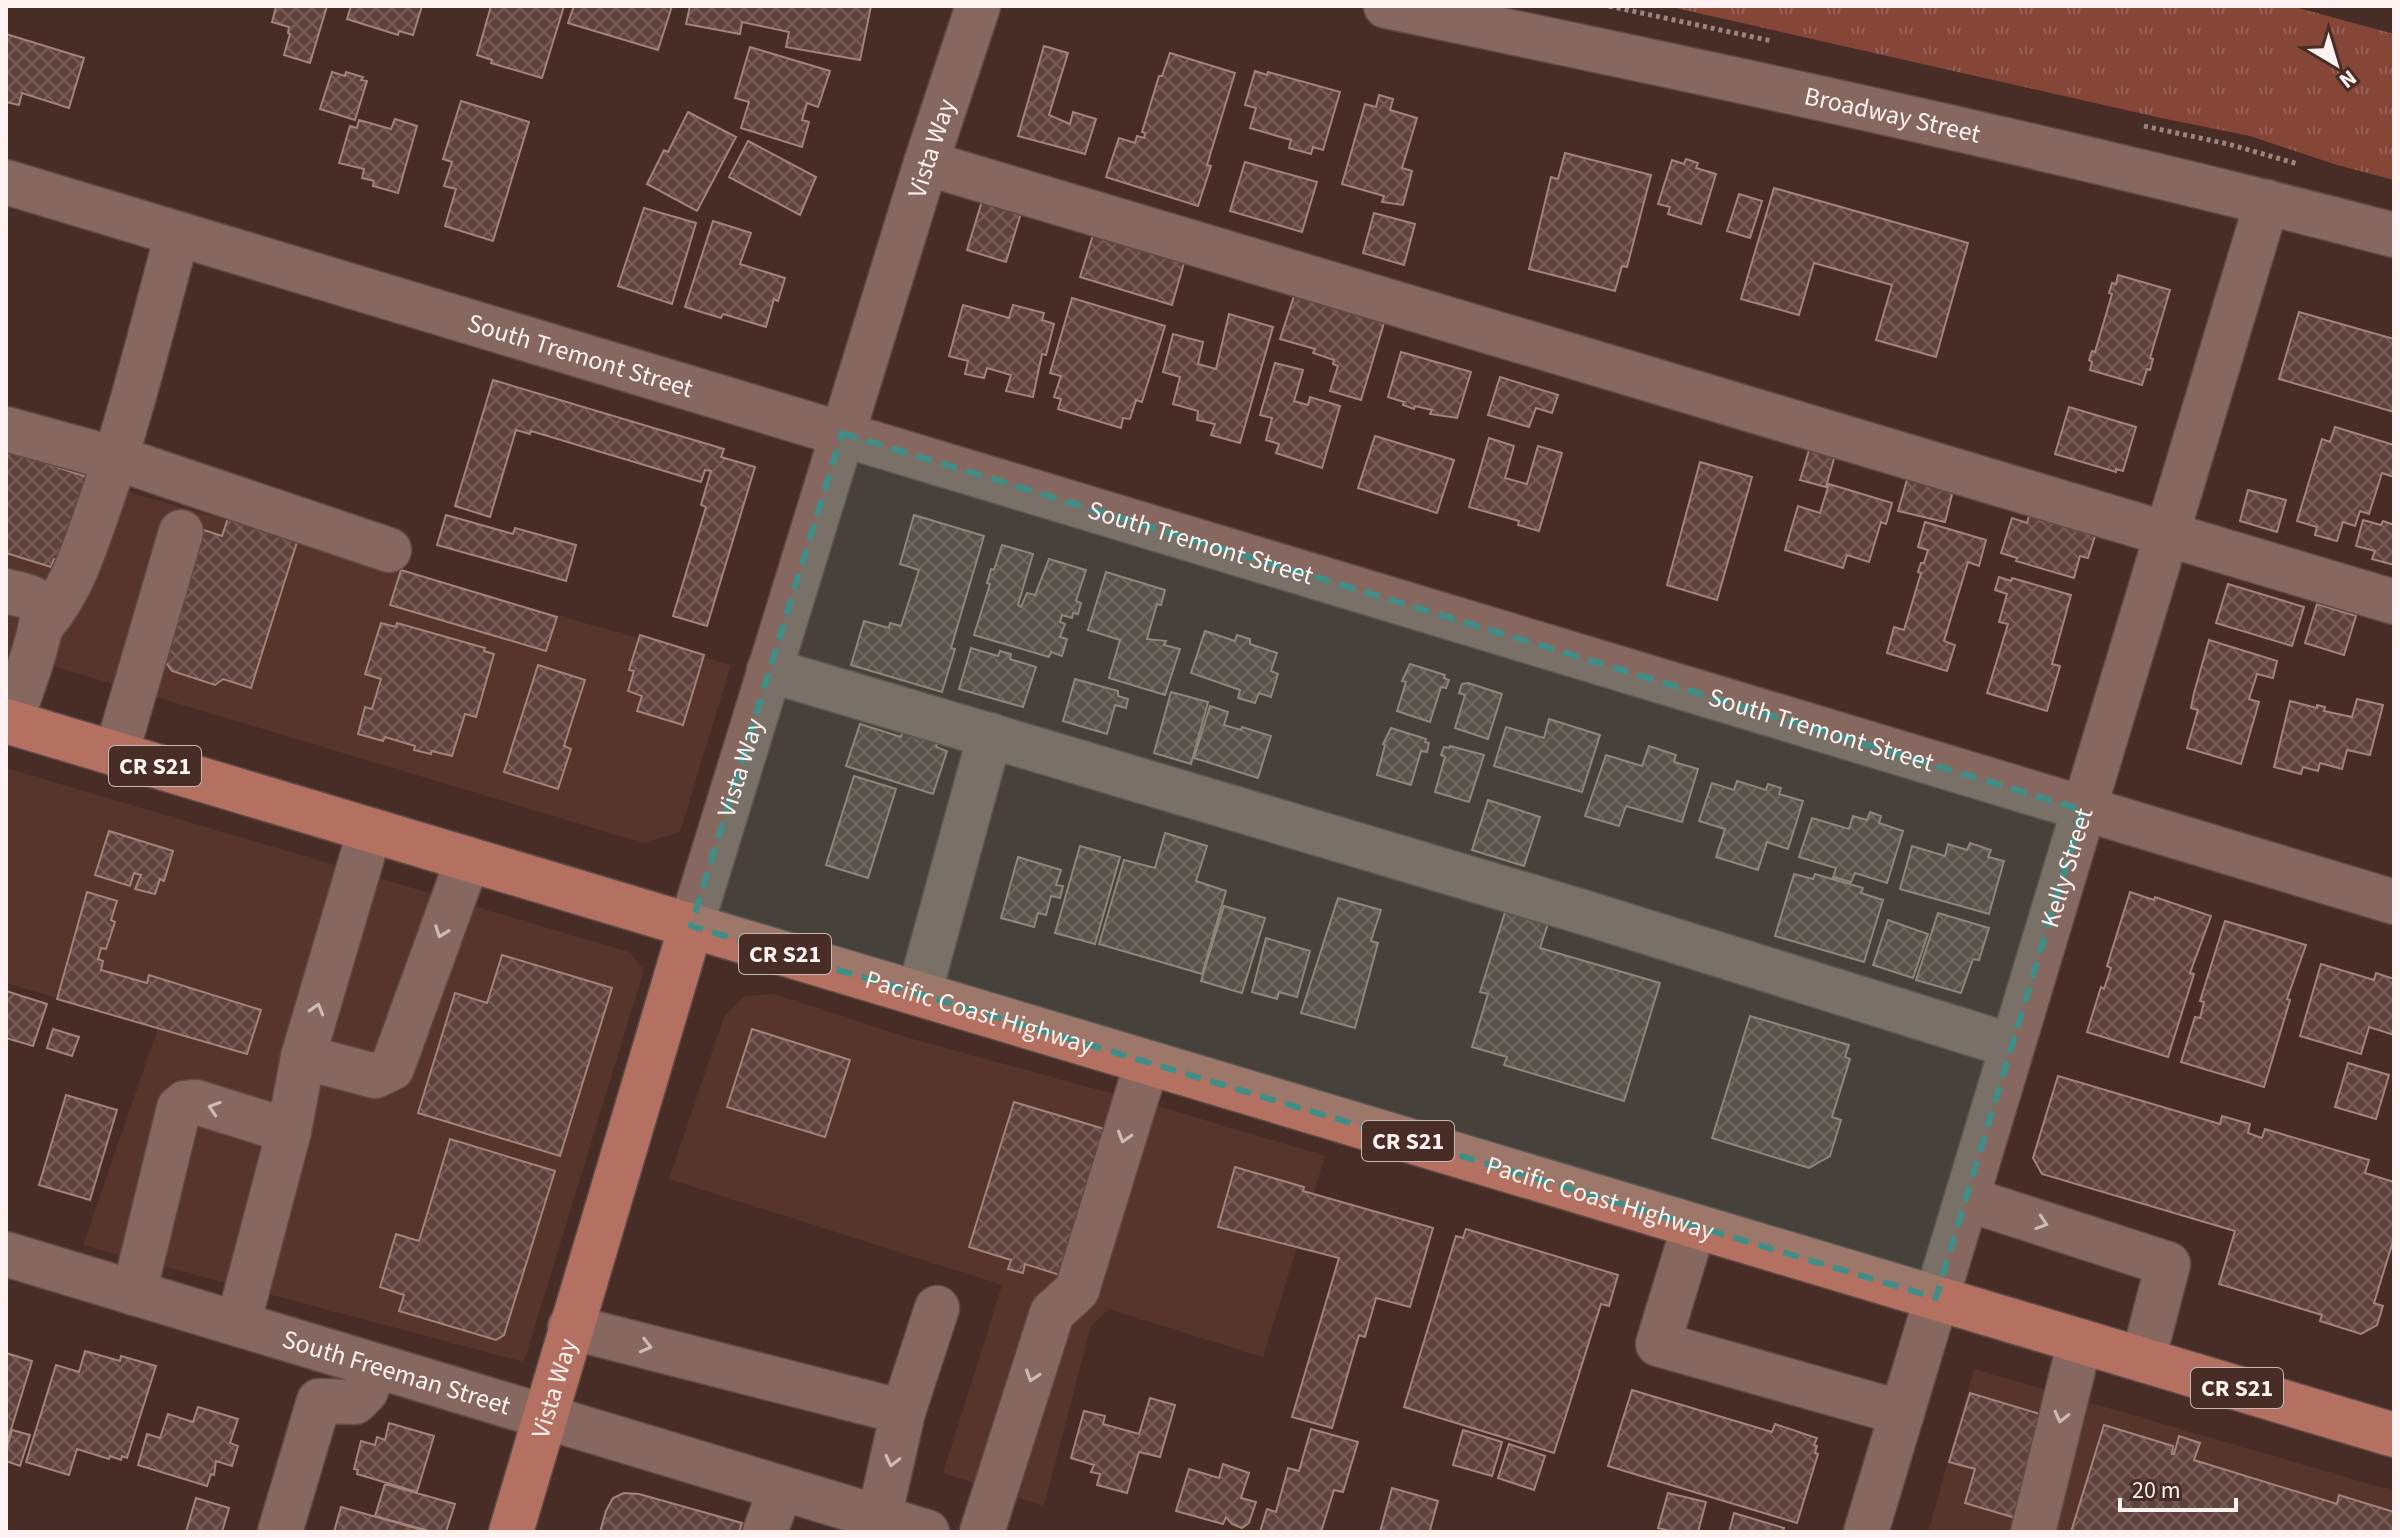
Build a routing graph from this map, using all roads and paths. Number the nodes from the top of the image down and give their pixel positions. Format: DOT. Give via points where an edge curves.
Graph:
graph roads {
  1 [pos="978,6"];
  2 [pos="1386,6"];
  3 [pos="926,163"];
  4 [pos="6,182"];
  5 [pos="2267,202"];
  6 [pos="177,235"];
  7 [pos="2394,235"];
  8 [pos="6,429"];
  9 [pos="842,433"];
  10 [pos="116,459"];
  11 [pos="181,532"];
  12 [pos="2166,533"];
  13 [pos="389,550"];
  14 [pos="6,591"];
  15 [pos="2394,602"];
  16 [pos="43,624"];
  17 [pos="769,670"];
  18 [pos="8,722"];
  19 [pos="990,735"];
  20 [pos="116,754"];
  21 [pos="2083,810"];
  22 [pos="370,830"];
  23 [pos="477,862"];
  24 [pos="2394,902"];
  25 [pos="691,926"];
  26 [pos="919,994"];
  27 [pos="2012,1046"];
  28 [pos="303,1057"];
  29 [pos="1147,1063"];
  30 [pos="289,1131"];
  31 [pos="1967,1199"];
  32 [pos="1694,1226"];
  33 [pos="6,1254"];
  34 [pos="134,1293"];
  35 [pos="1936,1298"];
  36 [pos="937,1308"];
  37 [pos="238,1324"];
  38 [pos="570,1327"];
  39 [pos="2080,1341"];
  40 [pos="2143,1360"];
  41 [pos="373,1366"];
  42 [pos="903,1412"];
  43 [pos="1902,1413"];
  44 [pos="544,1417"];
  45 [pos="2394,1435"];
  46 [pos="781,1488"];
  47 [pos="879,1518"];
  48 [pos="280,1532"];
  49 [pos="511,1532"];
  50 [pos="765,1532"];
  51 [pos="927,1532"];
  52 [pos="982,1532"];
  53 [pos="1866,1532"];
  54 [pos="2033,1532"];
  1 -- 3 [label="street, Vista Way"];
  2 -- 5 [label="street, Broadway Street" via="1774,87"];
  3 -- 9 [label="street, Vista Way"];
  3 -- 12 [label="street"];
  4 -- 6 [label="street, South Tremont Street"];
  5 -- 7 [label="street, Broadway Street"];
  5 -- 12 [label="street, Kelly Street"];
  6 -- 9 [label="street, South Tremont Street"];
  6 -- 10 [label="street"];
  8 -- 10 [label="street"];
  9 -- 17 [label="street, Vista Way"];
  9 -- 21 [label="street, South Tremont Street"];
  10 -- 13 [label="street"];
  10 -- 16 [label="street" via="73,579"];
  11 -- 20 [label="street"];
  12 -- 15 [label="street"];
  12 -- 21 [label="street, Kelly Street"];
  14 -- 16 [label="street" via="38,601"];
  16 -- 18 [label="street"];
  17 -- 19 [label="street"];
  17 -- 25 [label="street, Vista Way"];
  18 -- 20 [label="main road, Pacific Coast Highway / CR S21"];
  19 -- 26 [label="street"];
  19 -- 27 [label="street"];
  20 -- 22 [label="main road, Pacific Coast Highway / CR S21"];
  21 -- 24 [label="street, South Tremont Street"];
  21 -- 27 [label="street, Kelly Street"];
  22 -- 23 [label="main road, Pacific Coast Highway / CR S21"];
  28 -- 22 [label="street, one-way"];
  23 -- 25 [label="main road, Pacific Coast Highway / CR S21"];
  23 -- 28 [label="street, one-way" via="392,1068 375,1076"];
  25 -- 26 [label="main road, Pacific Coast Highway / CR S21"];
  25 -- 38 [label="main road, Vista Way"];
  26 -- 29 [label="main road, Pacific Coast Highway / CR S21"];
  27 -- 31 [label="street, Kelly Street"];
  28 -- 30 [label="street"];
  29 -- 32 [label="main road, Pacific Coast Highway / CR S21"];
  29 -- 52 [label="street, one-way" via="1077,1290 1052,1313"];
  30 -- 34 [label="street, one-way" via="196,1102 179,1108"];
  30 -- 37 [label="street"];
  31 -- 35 [label="street, Kelly Street"];
  31 -- 40 [label="street, one-way" via="2168,1264"];
  32 -- 35 [label="main road, Pacific Coast Highway / CR S21"];
  32 -- 43 [label="street" via="1658,1344"];
  33 -- 34 [label="street, South Freeman Street"];
  34 -- 37 [label="street, South Freeman Street"];
  35 -- 39 [label="main road, Pacific Coast Highway / CR S21"];
  35 -- 43 [label="street, Kelly Street"];
  36 -- 42 [label="street"];
  37 -- 41 [label="street, South Freeman Street"];
  38 -- 42 [label="street, one-way"];
  38 -- 44 [label="main road, Vista Way"];
  39 -- 40 [label="main road, Pacific Coast Highway / CR S21"];
  39 -- 54 [label="street, one-way"];
  40 -- 45 [label="main road, Pacific Coast Highway / CR S21"];
  41 -- 44 [label="street, South Freeman Street"];
  41 -- 48 [label="street" via="366,1391 355,1402 319,1401"];
  42 -- 47 [label="street, one-way"];
  43 -- 53 [label="street, Kelly Street"];
  44 -- 46 [label="street, South Freeman Street"];
  44 -- 49 [label="main road, Vista Way"];
  46 -- 47 [label="street, South Freeman Street"];
  46 -- 50 [label="street"];
  47 -- 51 [label="street, South Freeman Street"];
}
